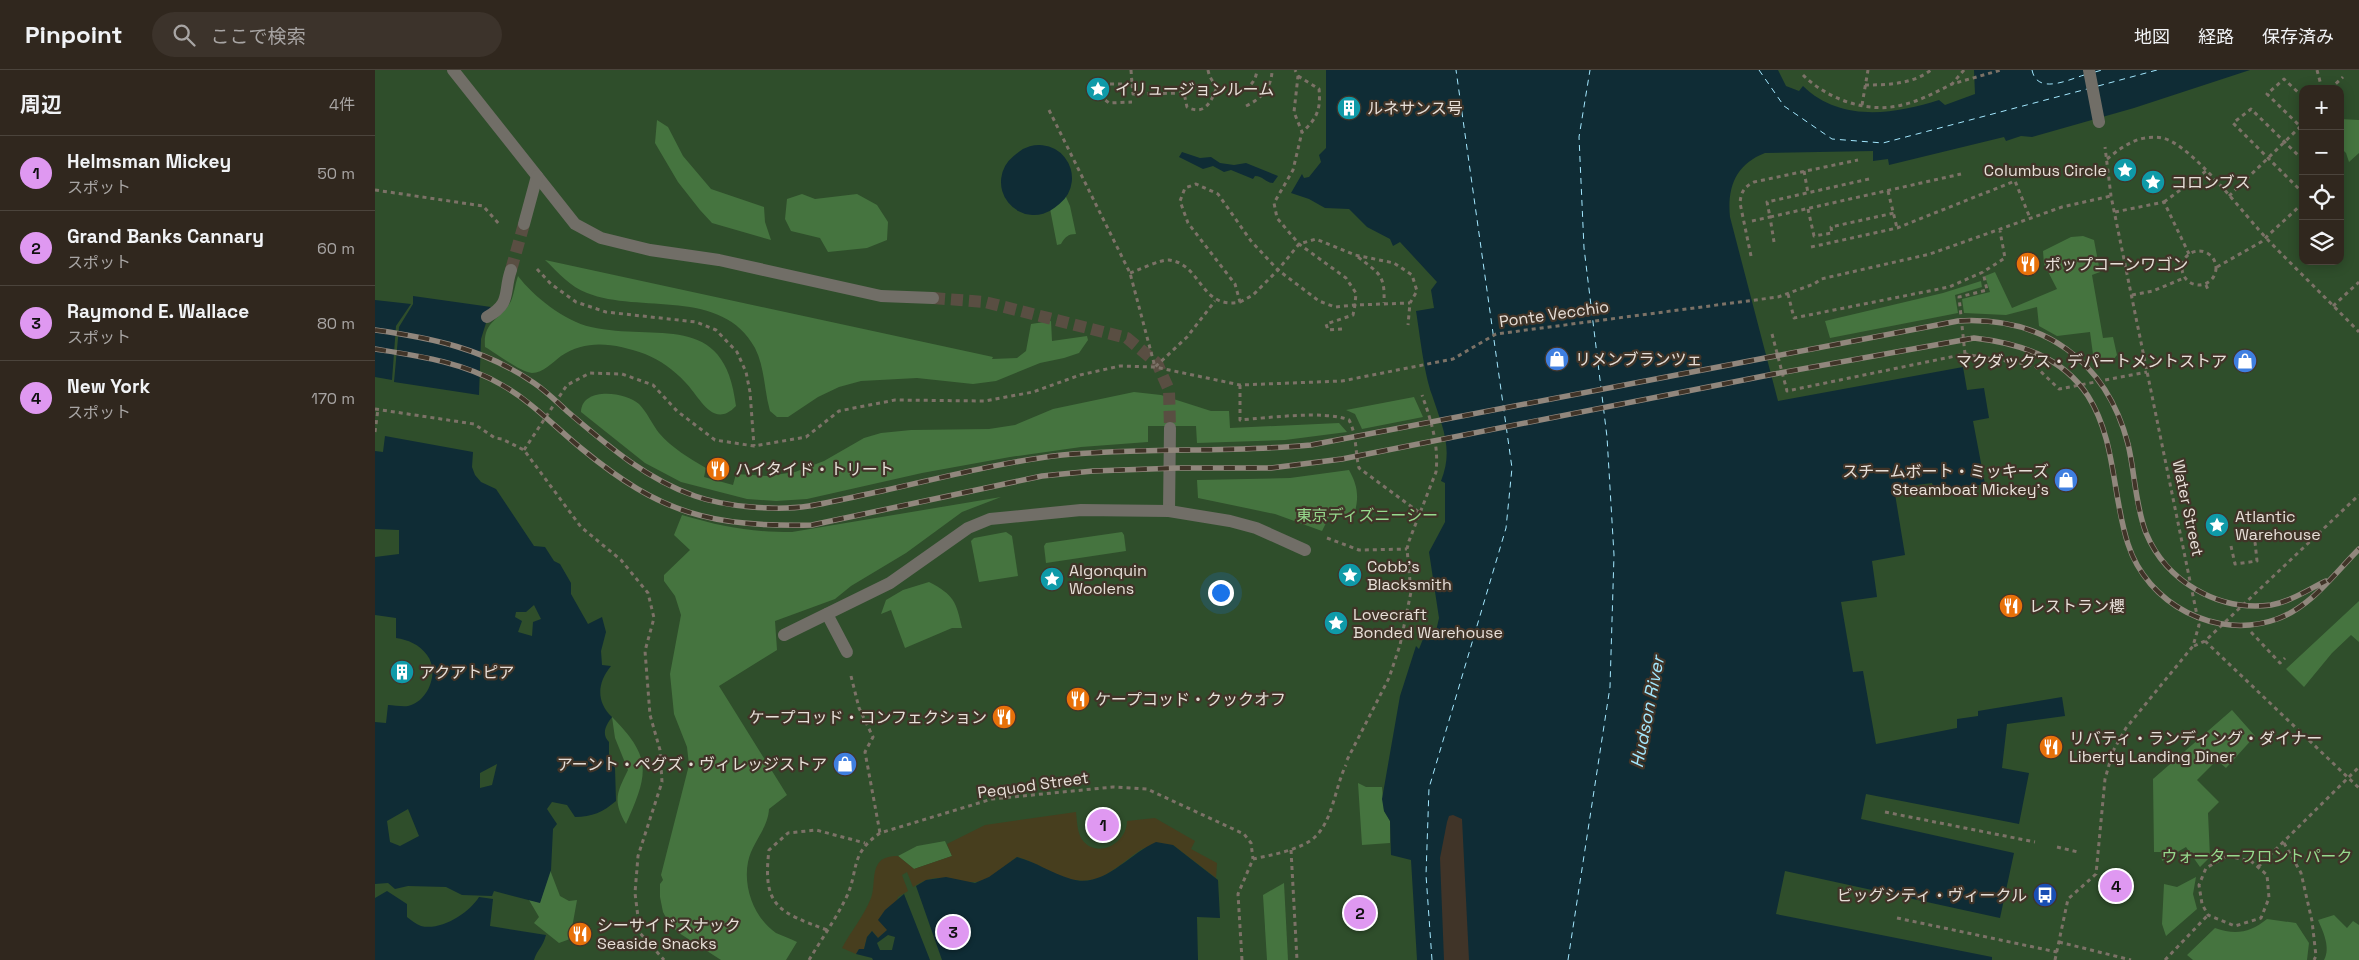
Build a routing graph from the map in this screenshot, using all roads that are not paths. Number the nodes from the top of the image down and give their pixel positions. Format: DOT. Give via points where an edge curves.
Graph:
graph roads {
  1 [pos="453,70"];
  2 [pos="2089,70"];
  3 [pos="2099,122"];
  4 [pos="537,176"];
  5 [pos="524,224"];
  6 [pos="511,270"];
  7 [pos="933,298"];
  8 [pos="487,317"];
  9 [pos="1170,428"];
  10 [pos="1169,511"];
  11 [pos="1305,550"];
  12 [pos="827,614"];
  13 [pos="784,635"];
  14 [pos="847,652"];
  1 -- 4 [label="street"];
  2 -- 3 [label="street"];
  4 -- 5 [label="street"];
  4 -- 7 [label="street" via="575,224 601,238 881,296"];
  6 -- 8 [label="street" via="506,300 499,310"];
  9 -- 10 [label="street"];
  10 -- 11 [label="street" via="1255,528"];
  10 -- 12 [label="street" via="1081,510 979,522 889,582"];
  12 -- 13 [label="street"];
  12 -- 14 [label="street"];
}
